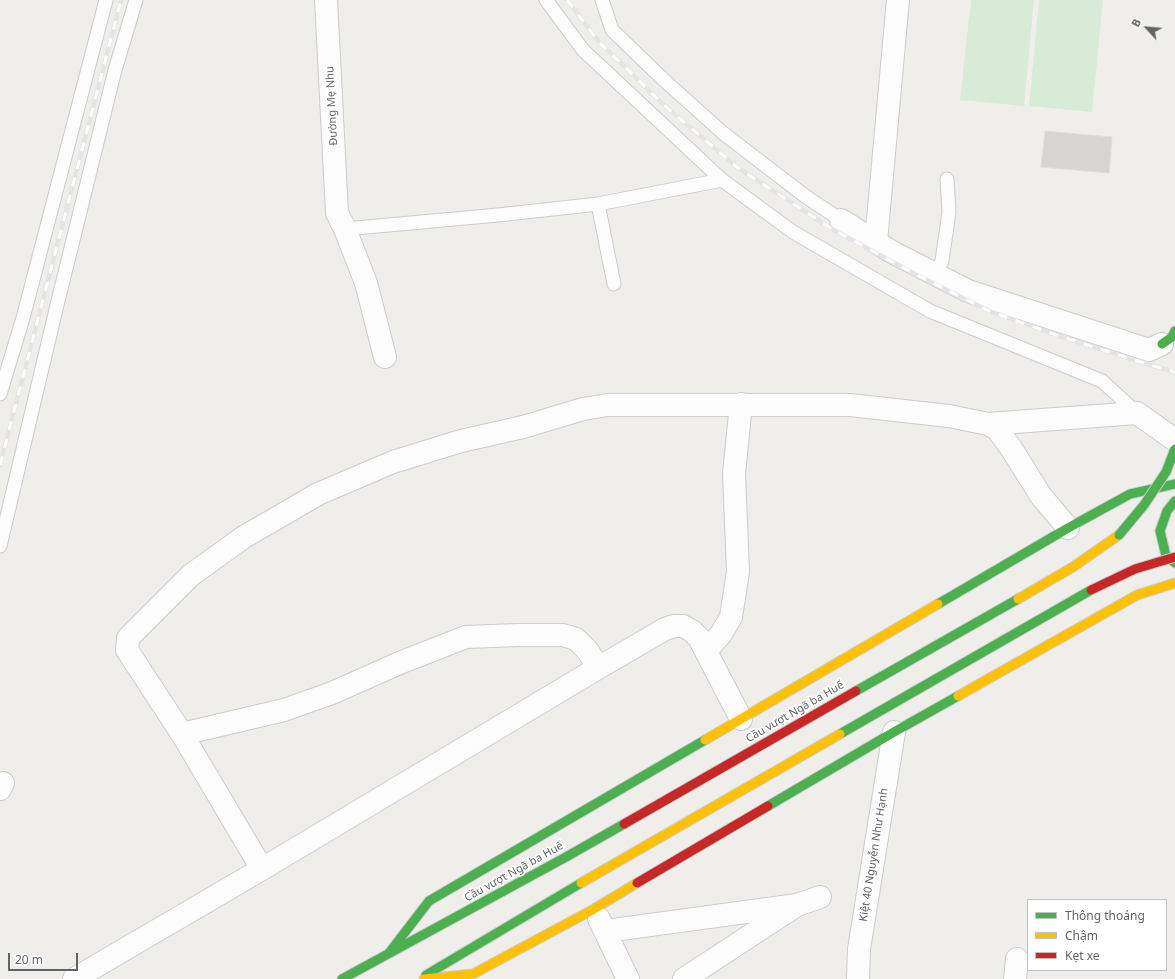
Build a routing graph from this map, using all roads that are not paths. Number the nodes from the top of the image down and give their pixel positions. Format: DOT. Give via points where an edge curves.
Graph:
graph roads {
  1 [pos="106,0"];
  2 [pos="136,0"];
  3 [pos="326,0"];
  4 [pos="546,0"];
  5 [pos="602,0"];
  6 [pos="898,0"];
  7 [pos="947,179"];
  8 [pos="722,180"];
  9 [pos="598,204"];
  10 [pos="841,220"];
  11 [pos="341,221"];
  12 [pos="876,241"];
  13 [pos="936,274"];
  14 [pos="614,284"];
  15 [pos="1168,337"];
  16 [pos="385,357"];
  17 [pos="0,394"];
  18 [pos="741,404"];
  19 [pos="1137,412"];
  20 [pos="988,424"];
  21 [pos="1175,440"];
  22 [pos="1175,449"];
  23 [pos="1175,484"];
  24 [pos="1175,501"];
  25 [pos="1068,528"];
  26 [pos="0,546"];
  27 [pos="1175,557"];
  28 [pos="1175,563"];
  29 [pos="1175,583"];
  30 [pos="706,651"];
  31 [pos="598,668"];
  32 [pos="741,718"];
  33 [pos="894,732"];
  34 [pos="182,734"];
  35 [pos="262,869"];
  36 [pos="820,898"];
  37 [pos="797,905"];
  38 [pos="594,909"];
  39 [pos="606,931"];
  40 [pos="389,953"];
  41 [pos="74,979"];
  42 [pos="342,979"];
  43 [pos="420,979"];
  44 [pos="424,979"];
  45 [pos="628,979"];
  46 [pos="684,979"];
  47 [pos="858,979"];
  1 -- 17 [label="lane" via="25,311"];
  2 -- 26 [label="lane" via="115,70"];
  3 -- 11 [label="street, Đường Mẹ Nhu"];
  4 -- 8 [label="lane" via="583,50"];
  5 -- 10 [label="lane" via="612,30 665,81 729,137 805,196"];
  6 -- 12 [label="street"];
  7 -- 13 [label="lane" via="949,212 942,261"];
  8 -- 9 [label="lane"];
  8 -- 19 [label="lane" via="793,232 930,311 1102,381"];
  9 -- 11 [label="lane" via="498,215"];
  9 -- 14 [label="lane"];
  10 -- 12 [label="street"];
  11 -- 16 [label="street, Đường Mẹ Nhu" via="366,283"];
  12 -- 13 [label="street"];
  13 -- 15 [label="street" via="968,290 1149,350"];
  18 -- 20 [label="street" via="850,405 949,416"];
  18 -- 30 [label="street" via="734,474 738,572 731,617 722,634"];
  18 -- 34 [label="street" via="608,405 583,409 393,462 318,494 244,538 191,575 128,638 127,650"];
  19 -- 20 [label="street"];
  19 -- 21 [label="street"];
  20 -- 25 [label="street" via="997,429 1041,496"];
  22 -- 40 [label="main road, Cầu vượt Ngã ba Huế, bridge" via="1166,472 1144,505 1119,535 1073,567 566,857"];
  23 -- 25 [label="main road" via="1130,494"];
  24 -- 28 [label="main road" via="1167,511 1160,532 1166,556"];
  25 -- 32 [label="main road"];
  27 -- 43 [label="main road, bridge" via="1135,569 1085,593 581,883"];
  29 -- 33 [label="main road" via="1137,595"];
  30 -- 31 [label="street" via="692,631 683,626 674,626"];
  30 -- 32 [label="street"];
  31 -- 34 [label="street" via="588,651 576,639 563,635 466,637 332,693 284,710"];
  31 -- 35 [label="street"];
  32 -- 40 [label="main road" via="429,900"];
  33 -- 38 [label="main road"];
  33 -- 47 [label="street, Kiệt 40 Nguyễn Như Hạnh" via="859,949"];
  34 -- 35 [label="street"];
  35 -- 41 [label="street"];
  36 -- 37 [label="street"];
  37 -- 39 [label="street"];
  37 -- 46 [label="street"];
  38 -- 39 [label="street"];
  38 -- 44 [label="main road" via="473,974"];
  39 -- 45 [label="street"];
  40 -- 42 [label="main road, Cầu vượt Ngã ba Huế"];
}
